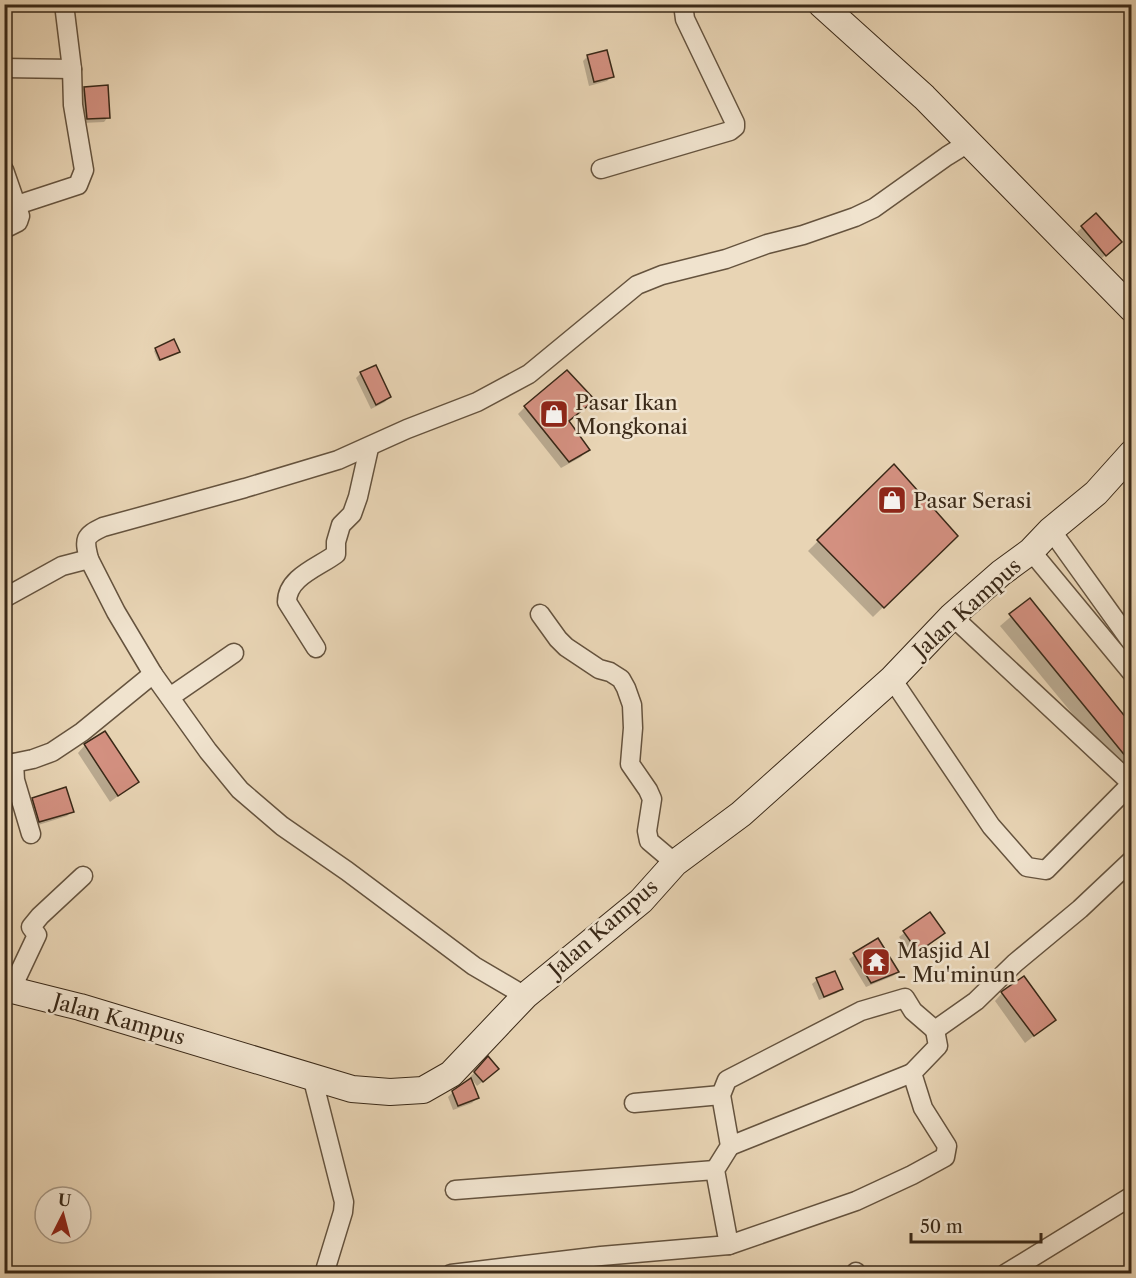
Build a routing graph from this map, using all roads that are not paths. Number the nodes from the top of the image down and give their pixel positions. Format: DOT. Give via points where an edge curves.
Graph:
graph roads {
  1 [pos="64,4"];
  2 [pos="683,4"];
  3 [pos="822,5"];
  4 [pos="4,68"];
  5 [pos="72,69"];
  6 [pos="968,143"];
  7 [pos="601,169"];
  8 [pos="4,170"];
  9 [pos="17,205"];
  10 [pos="4,229"];
  11 [pos="1131,309"];
  12 [pos="369,448"];
  13 [pos="1131,453"];
  14 [pos="1051,530"];
  15 [pos="1031,551"];
  16 [pos="89,559"];
  17 [pos="4,598"];
  18 [pos="540,614"];
  19 [pos="952,616"];
  20 [pos="1131,643"];
  21 [pos="316,648"];
  22 [pos="234,653"];
  23 [pos="1131,673"];
  24 [pos="153,674"];
  25 [pos="891,679"];
  26 [pos="170,697"];
  27 [pos="9,764"];
  28 [pos="1131,783"];
  29 [pos="31,834"];
  30 [pos="1131,860"];
  31 [pos="675,863"];
  32 [pos="83,876"];
  33 [pos="8,989"];
  34 [pos="525,996"];
  35 [pos="935,1030"];
  36 [pos="912,1073"];
  37 [pos="312,1076"];
  38 [pos="721,1095"];
  39 [pos="634,1103"];
  40 [pos="730,1146"];
  41 [pos="715,1170"];
  42 [pos="455,1190"];
  43 [pos="1131,1196"];
  44 [pos="729,1245"];
  45 [pos="480,1272"];
  46 [pos="324,1274"];
  47 [pos="451,1274"];
  48 [pos="1005,1274"];
  1 -- 5 [label="street"];
  2 -- 7 [label="street" via="685,19 727,102 735,127"];
  3 -- 6 [label="street" via="907,81"];
  4 -- 5 [label="street"];
  5 -- 9 [label="street" via="82,178 78,185"];
  6 -- 11 [label="street"];
  6 -- 12 [label="street" via="855,217 636,285 529,374 477,402"];
  8 -- 9 [label="street"];
  9 -- 10 [label="street" via="18,222"];
  12 -- 16 [label="street" via="245,488 103,526 89,534 85,543"];
  12 -- 21 [label="street" via="358,497 352,514 341,525 336,554 297,578 287,594 287,602"];
  13 -- 14 [label="street, Jalan Kampus" via="1096,493"];
  14 -- 15 [label="street, Jalan Kampus"];
  14 -- 20 [label="street"];
  15 -- 19 [label="street, Jalan Kampus"];
  15 -- 23 [label="street"];
  16 -- 17 [label="street" via="62,566"];
  16 -- 24 [label="street"];
  18 -- 31 [label="street" via="566,647 621,679 626,688 632,705 630,764 652,799 649,841"];
  19 -- 25 [label="street, Jalan Kampus"];
  19 -- 28 [label="street"];
  22 -- 26 [label="street"];
  24 -- 26 [label="street"];
  24 -- 27 [label="street" via="52,752"];
  25 -- 28 [label="street" via="991,826 1027,867 1046,870"];
  25 -- 31 [label="street, Jalan Kampus" via="741,814"];
  26 -- 34 [label="street" via="208,752 259,807 474,966"];
  27 -- 29 [label="street"];
  30 -- 35 [label="street" via="976,1001"];
  31 -- 34 [label="street, Jalan Kampus" via="641,901"];
  32 -- 33 [label="street" via="31,927 37,935"];
  33 -- 37 [label="street, Jalan Kampus"];
  34 -- 37 [label="street, Jalan Kampus" via="451,1074 423,1090 352,1089"];
  35 -- 36 [label="street" via="938,1046"];
  35 -- 38 [label="street" via="913,1011 905,998 882,1004 727,1080"];
  36 -- 40 [label="street"];
  36 -- 44 [label="street" via="923,1108 947,1146 945,1157 856,1201"];
  37 -- 46 [label="street" via="344,1202"];
  38 -- 39 [label="street"];
  38 -- 40 [label="street"];
  40 -- 41 [label="street"];
  41 -- 42 [label="street"];
  41 -- 44 [label="street"];
  43 -- 48 [label="street"];
  44 -- 45 [label="street" via="555,1260"];
  45 -- 47 [label="street"];
}
